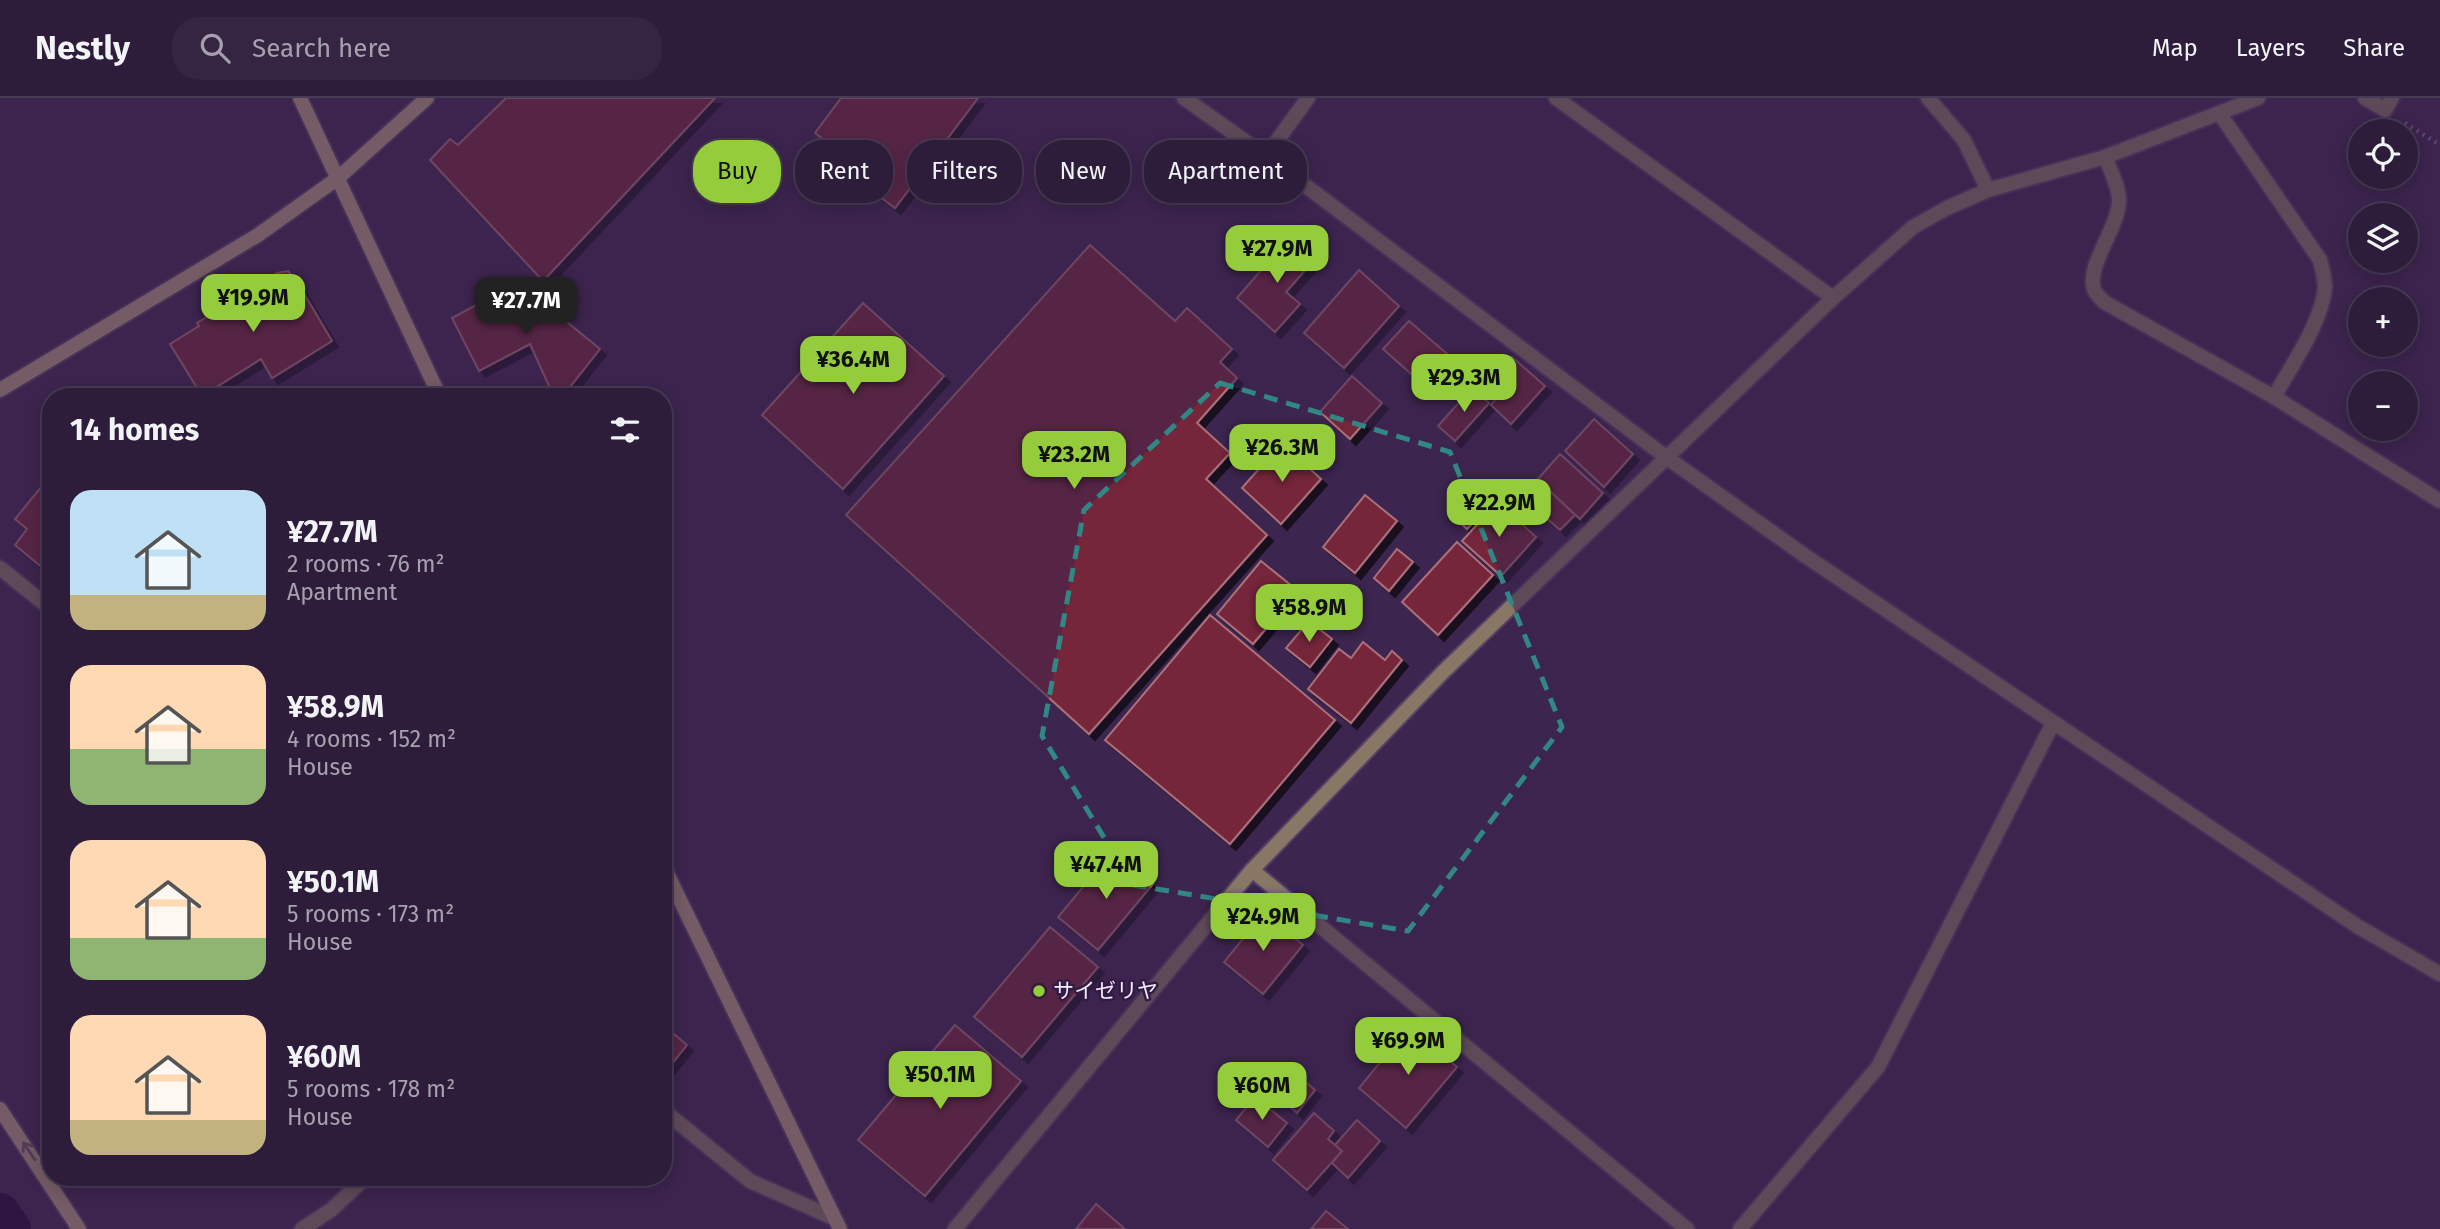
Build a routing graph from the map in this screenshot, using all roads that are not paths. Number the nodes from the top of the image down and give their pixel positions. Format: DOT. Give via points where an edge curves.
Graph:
graph roads {
  1 [pos="300,98"];
  2 [pos="427,98"];
  3 [pos="1184,98"];
  4 [pos="1308,98"];
  5 [pos="1556,98"];
  6 [pos="1928,98"];
  7 [pos="2258,98"];
  8 [pos="2365,98"];
  9 [pos="2388,104"];
  10 [pos="2220,114"];
  11 [pos="1243,140"];
  12 [pos="1278,140"];
  13 [pos="2105,157"];
  14 [pos="338,177"];
  15 [pos="1307,187"];
  16 [pos="1988,190"];
  17 [pos="1833,298"];
  18 [pos="436,388"];
  19 [pos="0,390"];
  20 [pos="2274,397"];
  21 [pos="1666,457"];
  22 [pos="2440,501"];
  23 [pos="0,568"];
  24 [pos="42,602"];
  25 [pos="2053,723"];
  26 [pos="1252,870"];
  27 [pos="672,884"];
  28 [pos="2440,974"];
  29 [pos="0,1109"];
  30 [pos="672,1117"];
  31 [pos="42,1173"];
  32 [pos="51,1186"];
  33 [pos="356,1186"];
  34 [pos="837,1224"];
  35 [pos="79,1229"];
  36 [pos="302,1229"];
  37 [pos="955,1229"];
  38 [pos="1687,1229"];
  39 [pos="1740,1229"];
  1 -- 14 [label="street"];
  2 -- 14 [label="street"];
  3 -- 11 [label="street"];
  4 -- 12 [label="street"];
  5 -- 17 [label="street"];
  6 -- 16 [label="street" via="1964,140"];
  7 -- 10 [label="street"];
  8 -- 9 [label="street"];
  10 -- 13 [label="street"];
  10 -- 20 [label="street" via="2320,260 2325,284 2308,335"];
  13 -- 16 [label="street"];
  13 -- 20 [label="street" via="2119,201 2094,271 2094,289 2104,302"];
  14 -- 18 [label="street"];
  14 -- 19 [label="street" via="258,235"];
  15 -- 21 [label="street"];
  16 -- 17 [label="street" via="1913,226"];
  17 -- 21 [label="street"];
  20 -- 22 [label="street"];
  21 -- 25 [label="street"];
  21 -- 26 [label="street" via="1443,672"];
  23 -- 24 [label="street"];
  25 -- 28 [label="street" via="2357,926"];
  25 -- 39 [label="street" via="1878,1067"];
  26 -- 37 [label="street"];
  26 -- 38 [label="street"];
  27 -- 34 [label="street"];
  31 -- 29 [label="street, one-way"];
  30 -- 34 [label="street" via="750,1181"];
  35 -- 32 [label="street, one-way"];
  33 -- 36 [label="street"];
}
